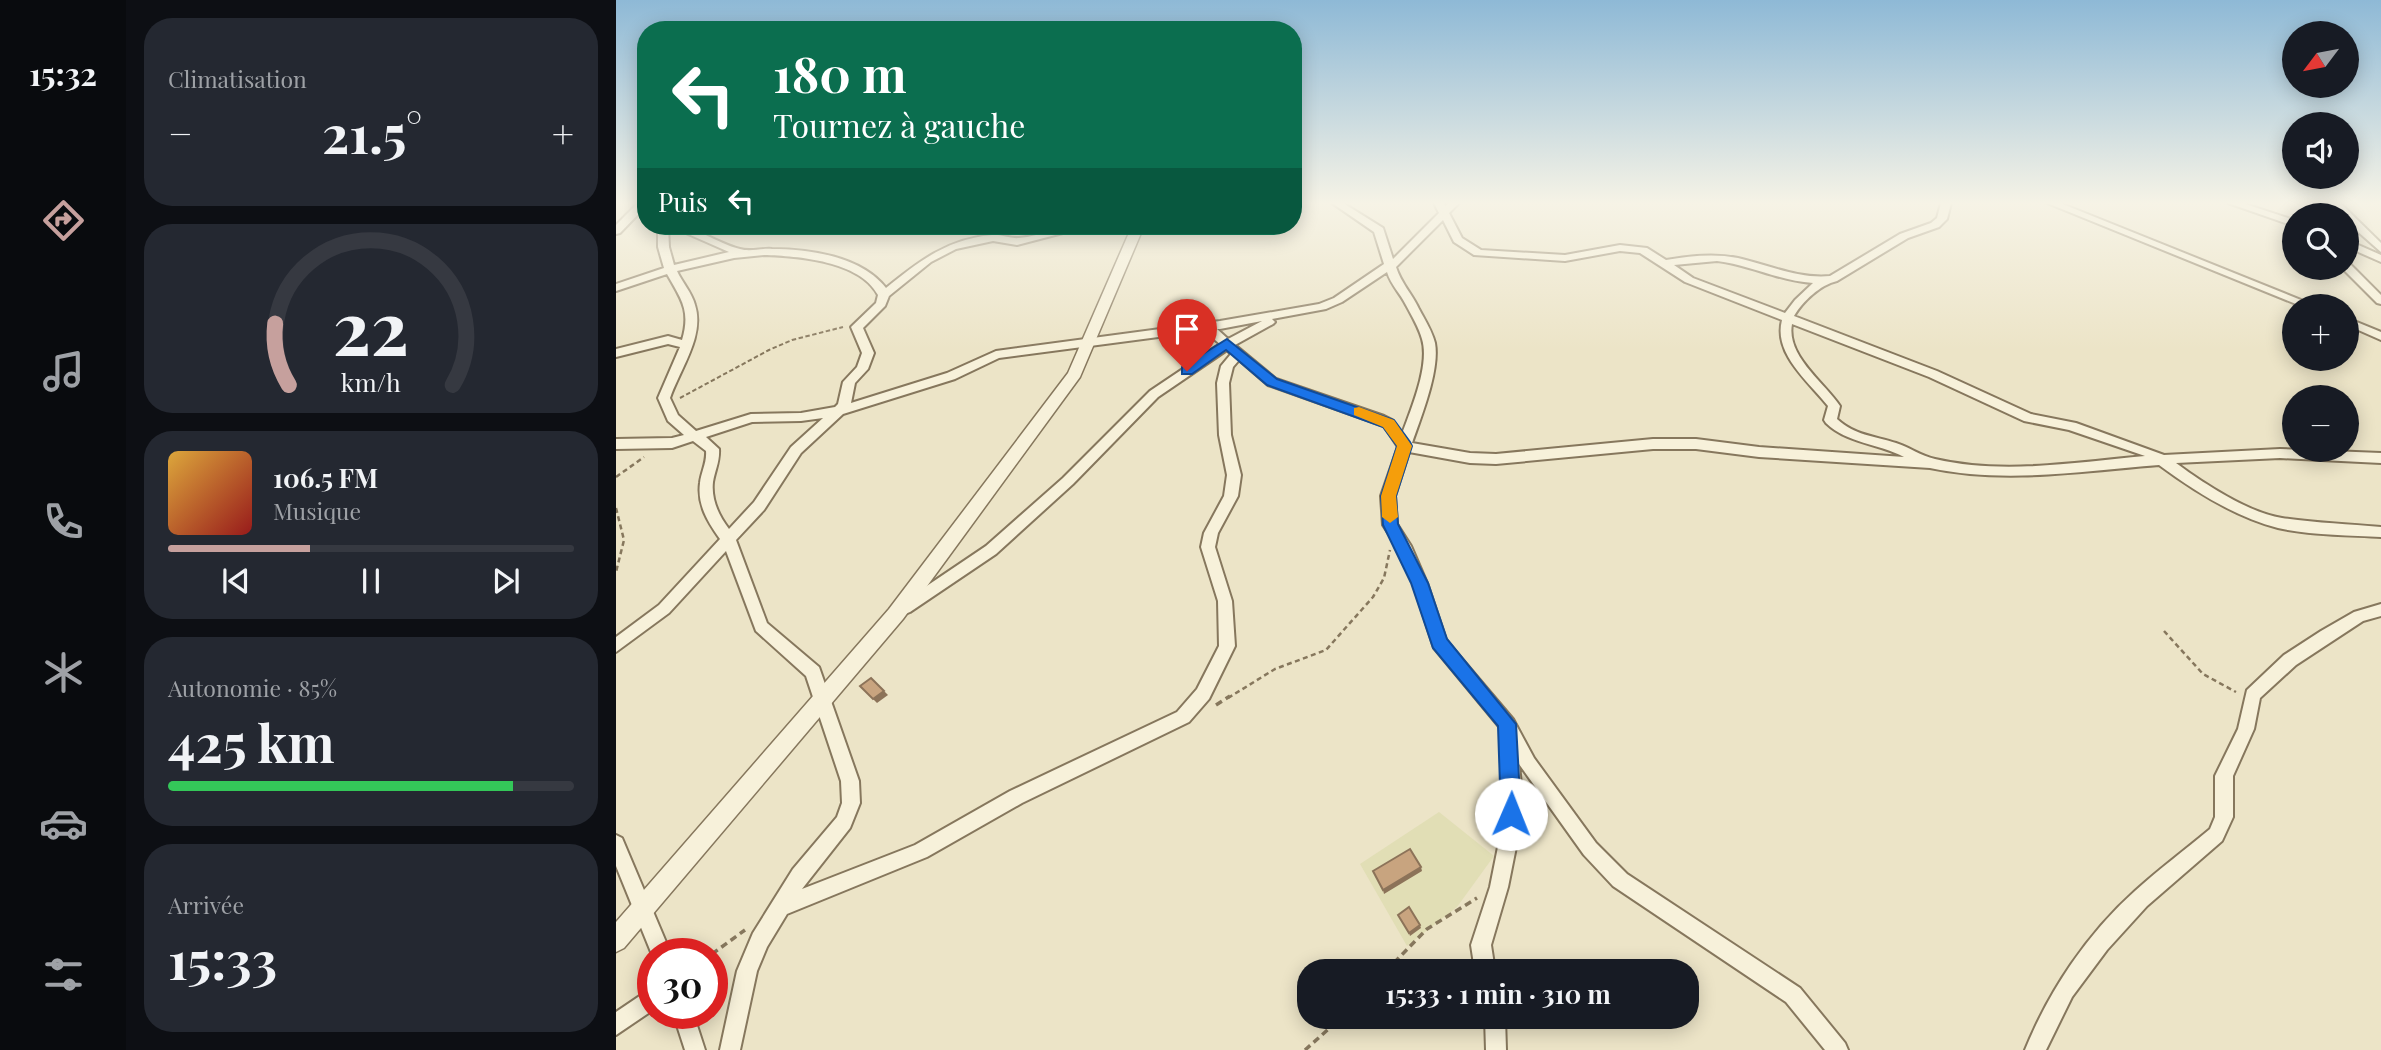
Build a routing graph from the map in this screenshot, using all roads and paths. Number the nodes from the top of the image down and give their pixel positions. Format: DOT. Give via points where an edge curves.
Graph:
graph roads {
  1 [pos="665,252"];
  2 [pos="737,252"];
  3 [pos="943,252"];
  4 [pos="1127,252"];
  5 [pos="1385,252"];
  6 [pos="1403,252"];
  7 [pos="1477,252"];
  8 [pos="1601,252"];
  9 [pos="1646,252"];
  10 [pos="1879,252"];
  11 [pos="2175,252"];
  12 [pos="742,254"];
  13 [pos="1664,264"];
  14 [pos="1390,266"];
  15 [pos="671,270"];
  16 [pos="2359,280"];
  17 [pos="1822,281"];
  18 [pos="616,288"];
  19 [pos="2282,294"];
  20 [pos="884,295"];
  21 [pos="2381,301"];
  22 [pos="1290,313"];
  23 [pos="1787,318"];
  24 [pos="864,320"];
  25 [pos="1206,326"];
  26 [pos="2359,326"];
  27 [pos="2381,336"];
  28 [pos="1089,343"];
  29 [pos="686,345"];
  30 [pos="1232,348"];
  31 [pos="616,353"];
  32 [pos="668,410"];
  33 [pos="839,411"];
  34 [pos="693,438"];
  35 [pos="616,444"];
  36 [pos="1405,446"];
  37 [pos="2381,458"];
  38 [pos="2164,461"];
  39 [pos="1930,463"];
  40 [pos="616,508"];
  41 [pos="1391,525"];
  42 [pos="2381,532"];
  43 [pos="729,540"];
  44 [pos="616,572"];
  45 [pos="2381,610"];
  46 [pos="897,614"];
  47 [pos="2164,631"];
  48 [pos="616,646"];
  49 [pos="2253,695"];
  50 [pos="823,699"];
  51 [pos="1184,717"];
  52 [pos="1507,724"];
  53 [pos="616,844"];
  54 [pos="1499,887"];
  55 [pos="642,909"];
  56 [pos="777,909"];
  57 [pos="654,938"];
  58 [pos="616,940"];
  59 [pos="1396,959"];
  60 [pos="1483,959"];
  61 [pos="637,1009"];
  62 [pos="616,1025"];
  63 [pos="688,1029"];
  64 [pos="1329,1029"];
  65 [pos="1495,1029"];
  66 [pos="695,1050"];
  67 [pos="730,1050"];
  68 [pos="1305,1050"];
  69 [pos="1496,1050"];
  70 [pos="1838,1050"];
  71 [pos="2035,1050"];
  1 -- 15 [label="street"];
  2 -- 12 [label="street"];
  3 -- 20 [label="street" via="926,260"];
  4 -- 28 [label="street"];
  5 -- 14 [label="street"];
  6 -- 14 [label="street"];
  7 -- 8 [label="street" via="1565,258"];
  9 -- 13 [label="street"];
  10 -- 17 [label="street"];
  11 -- 19 [label="street"];
  12 -- 15 [label="street"];
  12 -- 20 [label="street" via="813,253 857,271"];
  13 -- 17 [label="street" via="1726,259"];
  13 -- 23 [label="street" via="1689,280"];
  14 -- 22 [label="street" via="1338,300"];
  14 -- 36 [label="street" via="1430,351 1423,392"];
  15 -- 18 [label="street"];
  15 -- 29 [label="street" via="691,309"];
  16 -- 21 [label="street"];
  17 -- 23 [label="street"];
  20 -- 24 [label="street"];
  22 -- 25 [label="street"];
  22 -- 30 [label="street"];
  23 -- 38 [label="street" via="1933,374 2028,418 2096,434"];
  23 -- 39 [label="street" via="1784,333 1790,348 1834,406 1830,420 1837,428 1856,439 1890,446"];
  24 -- 32 [label="path" via="792,340 745,361 690,390"];
  24 -- 33 [label="street" via="857,327 867,353 865,363 849,382 848,398"];
  25 -- 28 [label="street"];
  25 -- 30 [label="street"];
  26 -- 27 [label="street"];
  28 -- 33 [label="street" via="996,355 951,376"];
  28 -- 46 [label="street" via="1075,374"];
  29 -- 31 [label="street" via="668,340"];
  29 -- 32 [label="street" via="664,398"];
  30 -- 36 [label="street" via="1272,382 1388,423"];
  30 -- 46 [label="street" via="1154,394 991,550"];
  30 -- 51 [label="street" via="1223,383 1233,486 1208,547 1226,601 1227,646 1203,694"];
  32 -- 34 [label="street"];
  33 -- 34 [label="street" via="759,416"];
  33 -- 43 [label="street" via="796,450"];
  34 -- 35 [label="street"];
  34 -- 43 [label="street" via="714,453 706,485 711,516"];
  36 -- 39 [label="street" via="1496,459 1696,444"];
  36 -- 41 [label="street" via="1388,496"];
  37 -- 38 [label="street" via="2292,452"];
  38 -- 39 [label="street" via="2060,470 1972,469"];
  38 -- 42 [label="street" via="2199,487 2280,523"];
  40 -- 44 [label="path" via="625,532"];
  41 -- 51 [label="path" via="1384,578 1326,650 1275,669 1215,705"];
  41 -- 52 [label="street" via="1420,583 1439,643"];
  43 -- 48 [label="street" via="664,609"];
  43 -- 50 [label="street" via="761,627 813,672"];
  45 -- 49 [label="street" via="2359,616 2326,636 2290,660"];
  46 -- 50 [label="street"];
  47 -- 49 [label="path" via="2203,674 2219,685"];
  49 -- 71 [label="street" via="2246,729 2224,776 2224,817 2216,835 2140,899 2100,943 2065,990"];
  50 -- 55 [label="street"];
  50 -- 56 [label="street" via="850,781 851,803 844,822"];
  51 -- 56 [label="street" via="1016,797 921,851"];
  52 -- 54 [label="street" via="1513,796"];
  52 -- 70 [label="street" via="1528,764 1590,849 1620,880 1793,995"];
  53 -- 55 [label="street"];
  54 -- 59 [label="path" via="1457,907"];
  54 -- 60 [label="street" via="1481,944"];
  55 -- 57 [label="street"];
  55 -- 58 [label="street"];
  56 -- 67 [label="street" via="747,971"];
  61 -- 62 [label="street"];
  63 -- 66 [label="street"];
  64 -- 68 [label="path"];
  65 -- 69 [label="street"];
}
